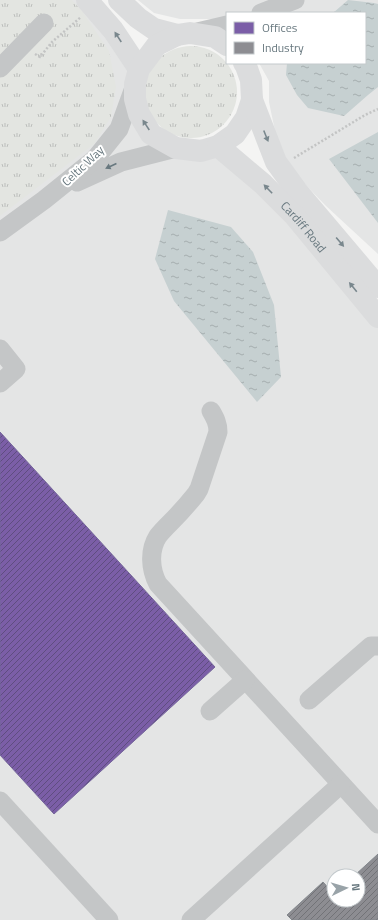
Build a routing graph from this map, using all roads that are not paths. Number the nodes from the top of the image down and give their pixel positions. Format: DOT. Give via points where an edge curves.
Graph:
graph roads {
  1 [pos="119,0"];
  2 [pos="295,0"];
  3 [pos="90,3"];
  4 [pos="264,12"];
  5 [pos="286,12"];
  6 [pos="44,23"];
  7 [pos="226,24"];
  8 [pos="183,34"];
  9 [pos="226,44"];
  10 [pos="0,68"];
  11 [pos="251,76"];
  12 [pos="137,77"];
  13 [pos="218,146"];
  14 [pos="176,148"];
  15 [pos="44,200"];
  16 [pos="0,232"];
  17 [pos="378,287"];
  18 [pos="378,318"];
  19 [pos="0,349"];
  20 [pos="0,383"];
  21 [pos="211,411"];
  22 [pos="378,646"];
  23 [pos="245,680"];
  24 [pos="309,700"];
  25 [pos="210,711"];
  26 [pos="341,784"];
  27 [pos="0,801"];
  28 [pos="378,824"];
  29 [pos="109,920"];
  30 [pos="191,920"];
  1 -- 8 [label="main road" via="154,29"];
  2 -- 4 [label="street"];
  2 -- 5 [label="street"];
  12 -- 3 [label="main road, Cardiff Road, one-way" via="113,30"];
  6 -- 10 [label="street"];
  7 -- 8 [label="street"];
  8 -- 9 [label="main road" via="215,37"];
  8 -- 12 [label="main road" via="158,45"];
  11 -- 13 [label="main road, Cardiff Road" via="246,118 235,134"];
  11 -- 17 [label="main road, Cardiff Road, one-way" via="276,162 297,191"];
  14 -- 12 [label="main road, Cardiff Road, one-way" via="151,134 139,114 135,99"];
  12 -- 15 [label="street, Celtic Way" via="119,129 95,158"];
  13 -- 14 [label="main road, Cardiff Road" via="201,151"];
  18 -- 13 [label="main road, Cardiff Road, one-way" via="294,215 263,184"];
  14 -- 15 [label="street, Celtic Way, one-way" via="121,162"];
  15 -- 16 [label="street, Celtic Way"];
  19 -- 20 [label="street" via="16,369"];
  21 -- 23 [label="street" via="217,420 218,432 200,489 159,535 153,549 151,564 158,584"];
  22 -- 24 [label="street" via="371,646"];
  23 -- 25 [label="street"];
  23 -- 26 [label="street"];
  26 -- 28 [label="street"];
  26 -- 30 [label="street"];
  27 -- 29 [label="street"];
}
